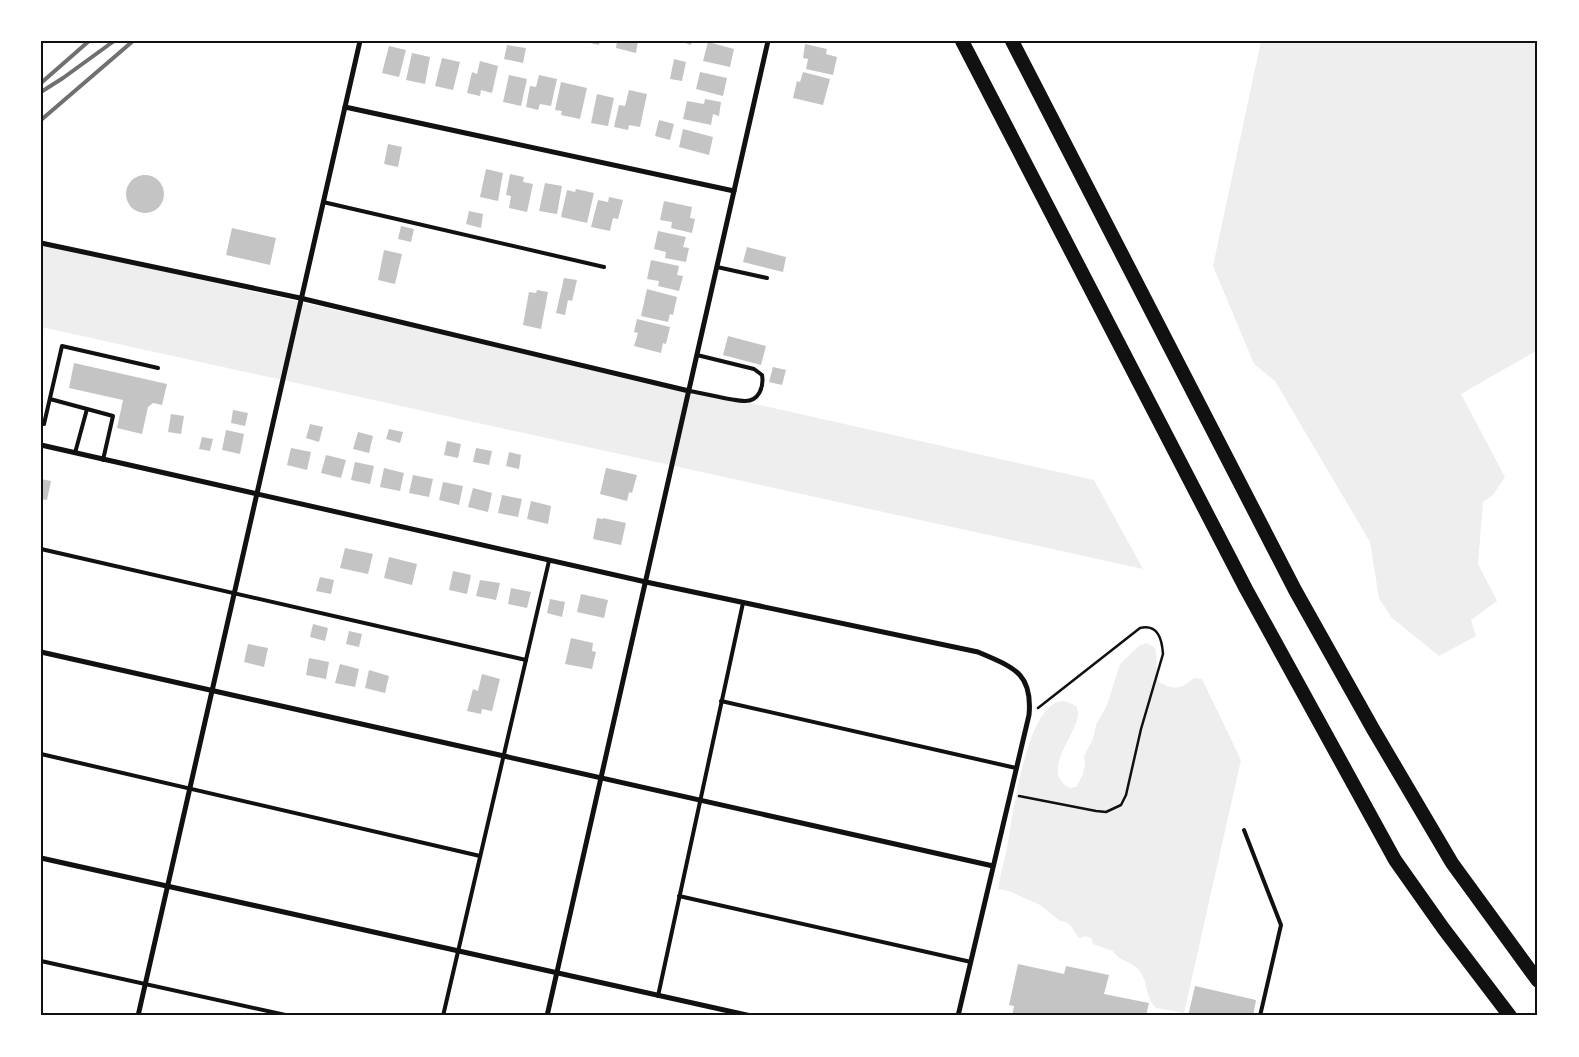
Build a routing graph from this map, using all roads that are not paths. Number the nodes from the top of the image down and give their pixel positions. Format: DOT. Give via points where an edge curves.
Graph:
graph roads {
  1 [pos="360,41"];
  2 [pos="768,41"];
  3 [pos="962,41"];
  4 [pos="1012,41"];
  5 [pos="345,106"];
  6 [pos="734,191"];
  7 [pos="323,202"];
  8 [pos="41,243"];
  9 [pos="604,267"];
  10 [pos="717,267"];
  11 [pos="767,278"];
  12 [pos="300,298"];
  13 [pos="697,355"];
  14 [pos="158,368"];
  15 [pos="689,391"];
  16 [pos="50,399"];
  17 [pos="87,409"];
  18 [pos="44,424"];
  19 [pos="41,446"];
  20 [pos="75,453"];
  21 [pos="103,460"];
  22 [pos="256,495"];
  23 [pos="41,549"];
  24 [pos="549,561"];
  25 [pos="646,582"];
  26 [pos="234,594"];
  27 [pos="743,603"];
  28 [pos="41,652"];
  29 [pos="526,660"];
  30 [pos="212,690"];
  31 [pos="721,701"];
  32 [pos="41,754"];
  33 [pos="503,756"];
  34 [pos="1016,768"];
  35 [pos="601,778"];
  36 [pos="190,788"];
  37 [pos="700,800"];
  38 [pos="1244,830"];
  39 [pos="480,856"];
  40 [pos="41,858"];
  41 [pos="993,866"];
  42 [pos="167,886"];
  43 [pos="679,896"];
  44 [pos="458,952"];
  45 [pos="41,961"];
  46 [pos="971,962"];
  47 [pos="557,974"];
  48 [pos="1538,981"];
  49 [pos="145,984"];
  50 [pos="658,996"];
  51 [pos="138,1016"];
  52 [pos="290,1016"];
  53 [pos="443,1016"];
  54 [pos="547,1016"];
  55 [pos="751,1016"];
  56 [pos="958,1016"];
  57 [pos="1260,1016"];
  58 [pos="1510,1016"];
  1 -- 5 [label="street"];
  2 -- 6 [label="street"];
  3 -- 58 [label="highway" via="1246,589 1395,860"];
  4 -- 48 [label="highway" via="1295,590 1363,712 1452,863"];
  5 -- 6 [label="street"];
  5 -- 7 [label="street"];
  6 -- 10 [label="street"];
  7 -- 9 [label="lane"];
  7 -- 12 [label="street"];
  8 -- 12 [label="street"];
  10 -- 11 [label="lane"];
  10 -- 13 [label="street"];
  12 -- 15 [label="street"];
  12 -- 22 [label="street"];
  13 -- 15 [label="street"];
  13 -- 15 [label="lane" via="754,369 762,375 764,386 759,395 746,402"];
  14 -- 16 [label="lane" via="62,346"];
  15 -- 25 [label="street"];
  16 -- 17 [label="lane"];
  16 -- 18 [label="lane"];
  17 -- 20 [label="lane"];
  17 -- 21 [label="lane" via="113,416"];
  19 -- 20 [label="street"];
  20 -- 21 [label="street"];
  21 -- 22 [label="street"];
  22 -- 24 [label="street"];
  22 -- 26 [label="street"];
  23 -- 26 [label="lane"];
  24 -- 25 [label="street"];
  24 -- 29 [label="lane"];
  25 -- 27 [label="street"];
  25 -- 35 [label="street"];
  26 -- 29 [label="lane"];
  26 -- 30 [label="street"];
  27 -- 31 [label="lane"];
  27 -- 34 [label="street" via="978,652 1014,669 1022,676 1029,696 1029,715"];
  28 -- 30 [label="street"];
  29 -- 33 [label="lane"];
  30 -- 33 [label="street"];
  30 -- 36 [label="street"];
  31 -- 34 [label="lane"];
  31 -- 37 [label="lane"];
  32 -- 36 [label="lane"];
  33 -- 35 [label="street"];
  33 -- 39 [label="lane"];
  34 -- 41 [label="street"];
  35 -- 37 [label="street"];
  35 -- 47 [label="street"];
  36 -- 39 [label="lane"];
  36 -- 42 [label="street"];
  37 -- 41 [label="street"];
  37 -- 43 [label="lane"];
  38 -- 57 [label="lane" via="1280,925"];
  39 -- 44 [label="lane"];
  40 -- 42 [label="street"];
  41 -- 46 [label="street"];
  42 -- 44 [label="street"];
  42 -- 49 [label="street"];
  43 -- 46 [label="lane"];
  43 -- 50 [label="lane"];
  44 -- 47 [label="street"];
  44 -- 53 [label="lane"];
  45 -- 49 [label="lane"];
  46 -- 56 [label="street"];
  47 -- 50 [label="street"];
  47 -- 54 [label="street"];
  49 -- 51 [label="street"];
  49 -- 52 [label="lane"];
  50 -- 55 [label="street"];
}
